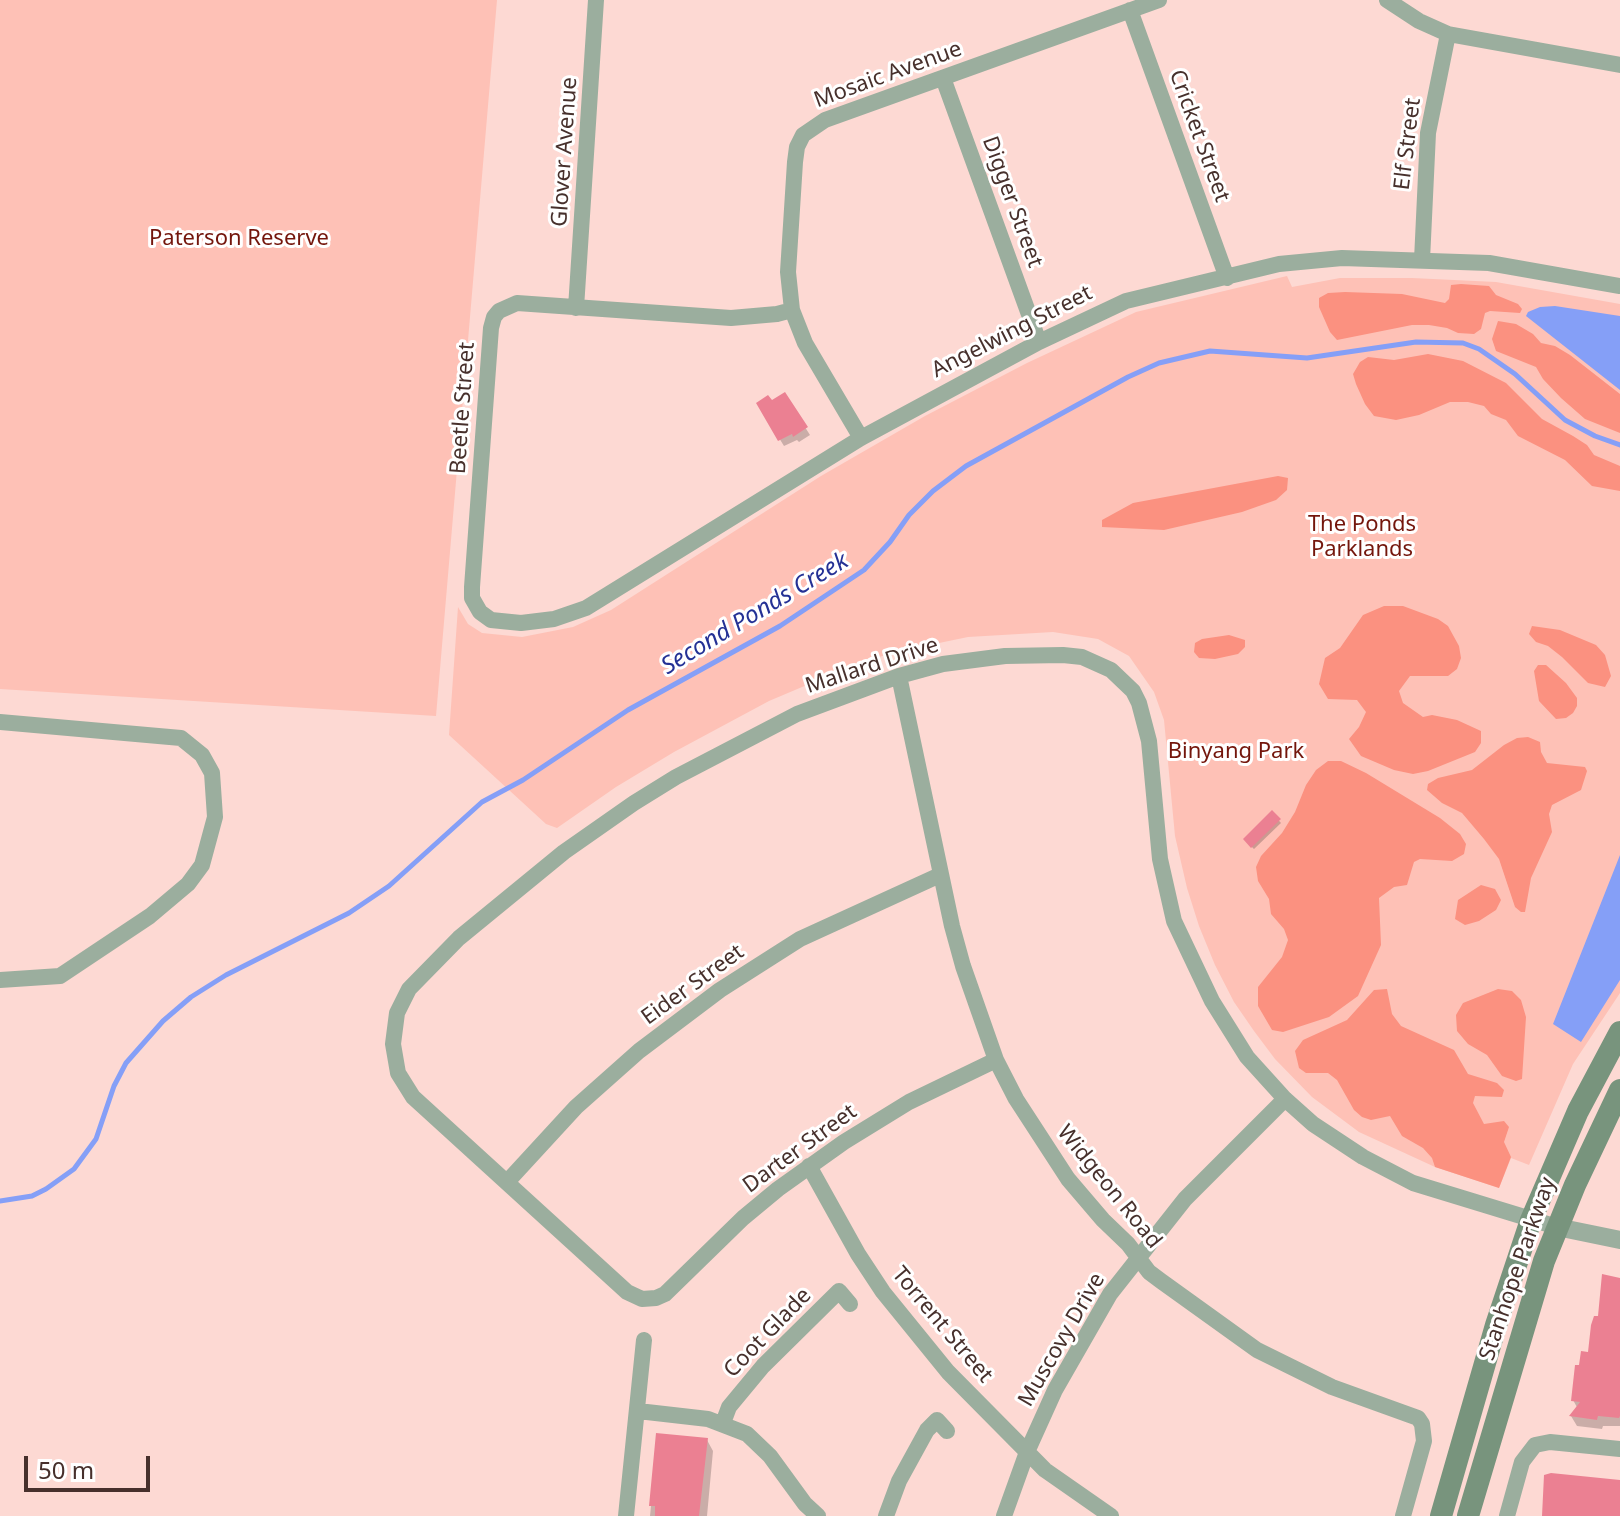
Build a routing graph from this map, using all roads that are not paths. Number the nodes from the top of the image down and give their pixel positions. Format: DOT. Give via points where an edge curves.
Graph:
graph roads {
  1 [pos="596,0"];
  2 [pos="1159,0"];
  3 [pos="1387,0"];
  4 [pos="1130,10"];
  5 [pos="1448,34"];
  6 [pos="1620,65"];
  7 [pos="943,78"];
  8 [pos="1422,260"];
  9 [pos="1227,278"];
  10 [pos="1620,286"];
  11 [pos="576,308"];
  12 [pos="792,310"];
  13 [pos="1039,342"];
  14 [pos="861,438"];
  15 [pos="480,612"];
  16 [pos="899,676"];
  17 [pos="0,722"];
  18 [pos="940,875"];
  19 [pos="0,980"];
  20 [pos="1620,1032"];
  21 [pos="996,1060"];
  22 [pos="1620,1090"];
  23 [pos="1285,1099"];
  24 [pos="809,1166"];
  25 [pos="507,1182"];
  26 [pos="1531,1220"];
  27 [pos="1557,1227"];
  28 [pos="1620,1240"];
  29 [pos="1138,1258"];
  30 [pos="649,1299"];
  31 [pos="850,1304"];
  32 [pos="644,1340"];
  33 [pos="638,1411"];
  34 [pos="723,1423"];
  35 [pos="947,1431"];
  36 [pos="1620,1449"];
  37 [pos="1027,1452"];
  38 [pos="626,1516"];
  39 [pos="818,1516"];
  40 [pos="886,1516"];
  41 [pos="1004,1516"];
  42 [pos="1111,1516"];
  43 [pos="1403,1516"];
  44 [pos="1441,1516"];
  45 [pos="1468,1516"];
  46 [pos="1507,1516"];
  1 -- 11 [label="street, Glover Avenue"];
  2 -- 4 [label="street, Mosaic Avenue"];
  3 -- 5 [label="street"];
  4 -- 7 [label="street, Mosaic Avenue"];
  4 -- 9 [label="street, Cricket Street"];
  5 -- 6 [label="street"];
  5 -- 8 [label="street, Elf Street" via="1428,133"];
  7 -- 12 [label="street, Mosaic Avenue" via="825,120 803,135 795,162 789,256"];
  7 -- 13 [label="street, Digger Street"];
  8 -- 9 [label="street, Angelwing Street" via="1295,261"];
  8 -- 10 [label="street, Angelwing Street" via="1489,263"];
  9 -- 13 [label="street, Angelwing Street" via="1126,301"];
  11 -- 12 [label="street, Beetle Street" via="731,318"];
  11 -- 15 [label="street, Beetle Street" via="517,303 494,317 472,587"];
  12 -- 14 [label="street, Mosaic Avenue" via="805,343"];
  13 -- 14 [label="street, Angelwing Street"];
  14 -- 15 [label="street, Angelwing Street" via="586,608 521,623 491,620"];
  16 -- 18 [label="street, Widgeon Road"];
  16 -- 23 [label="street, Mallard Drive" via="963,661 1063,655 1097,663 1123,680 1139,703 1149,741 1160,859 1174,921 1212,1001 1247,1057"];
  16 -- 25 [label="street, Mallard Drive" via="766,729 634,803 514,891 409,989 397,1013 393,1044 404,1085"];
  17 -- 19 [label="street" via="181,738 202,755 212,773 215,817 202,865 150,916 60,976"];
  18 -- 21 [label="street, Widgeon Road" via="963,966"];
  18 -- 25 [label="street, Eider Street" via="811,934 720,990 586,1097"];
  20 -- 26 [label="main road, Stanhope Parkway" via="1578,1111"];
  21 -- 24 [label="street, Darter Street" via="877,1120"];
  21 -- 29 [label="street, Widgeon Road" via="1068,1179"];
  22 -- 27 [label="main road, Stanhope Parkway"];
  23 -- 26 [label="street, Mallard Drive" via="1313,1124 1387,1170"];
  23 -- 29 [label="street, Muscovy Drive" via="1185,1199"];
  24 -- 30 [label="street, Darter Street" via="743,1218 665,1294"];
  24 -- 37 [label="street, Torrent Street" via="883,1292 948,1372"];
  25 -- 30 [label="street, Mallard Drive" via="627,1292"];
  26 -- 27 [label="street, Mallard Drive"];
  26 -- 44 [label="main road, Stanhope Parkway"];
  27 -- 28 [label="street"];
  27 -- 45 [label="main road, Stanhope Parkway"];
  29 -- 37 [label="street, Muscovy Drive" via="1082,1341"];
  29 -- 43 [label="street, Widgeon Road" via="1190,1304 1257,1350 1332,1387 1418,1418 1424,1441"];
  31 -- 34 [label="street, Coot Glade" via="839,1291 763,1366 729,1407"];
  32 -- 33 [label="street"];
  33 -- 34 [label="street"];
  33 -- 38 [label="street"];
  34 -- 39 [label="street" via="763,1447"];
  35 -- 40 [label="street" via="937,1420 927,1430"];
  36 -- 46 [label="street" via="1535,1445 1522,1462"];
  37 -- 41 [label="street, Muscovy Drive"];
  37 -- 42 [label="street, Torrent Street"];
}
